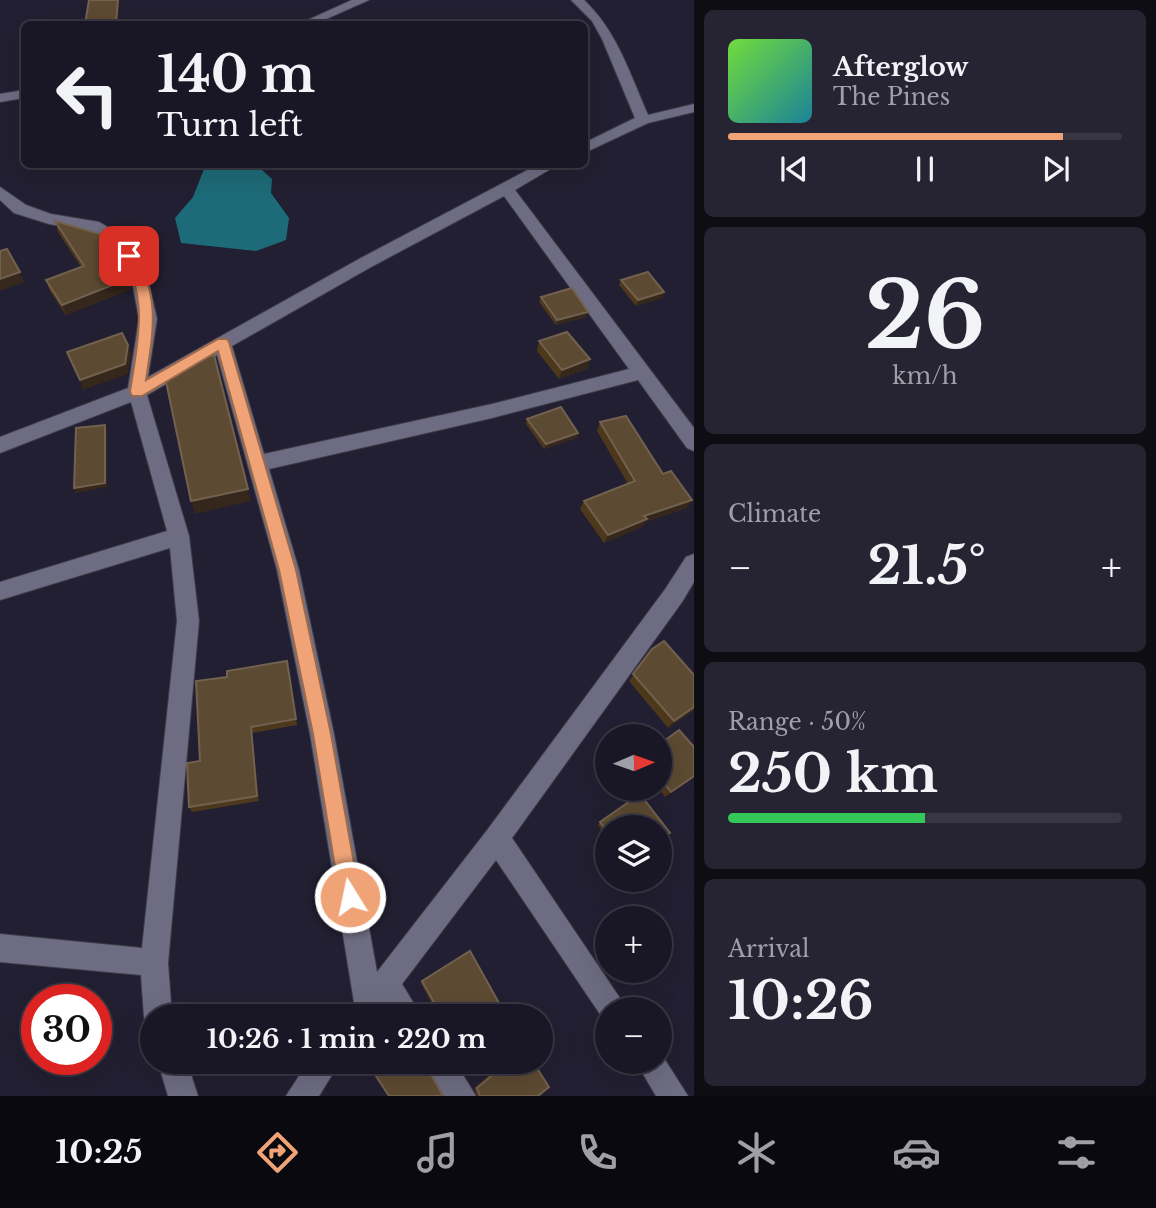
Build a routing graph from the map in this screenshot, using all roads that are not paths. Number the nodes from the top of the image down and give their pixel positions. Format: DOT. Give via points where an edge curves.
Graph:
graph roads {
  1 [pos="363,0"];
  2 [pos="577,0"];
  3 [pos="312,21"];
  4 [pos="21,94"];
  5 [pos="0,98"];
  6 [pos="694,108"];
  7 [pos="643,120"];
  8 [pos="588,147"];
  9 [pos="544,168"];
  10 [pos="506,188"];
  11 [pos="0,192"];
  12 [pos="222,342"];
  13 [pos="644,372"];
  14 [pos="137,392"];
  15 [pos="694,443"];
  16 [pos="0,445"];
  17 [pos="257,464"];
  18 [pos="179,536"];
  19 [pos="694,563"];
  20 [pos="0,592"];
  21 [pos="497,838"];
  22 [pos="0,948"];
  23 [pos="154,963"];
  24 [pos="385,983"];
  25 [pos="605,997"];
  26 [pos="157,1004"];
  27 [pos="364,1004"];
  28 [pos="370,1004"];
  29 [pos="399,1004"];
  30 [pos="176,1074"];
  31 [pos="317,1074"];
  32 [pos="446,1074"];
  33 [pos="658,1074"];
  34 [pos="183,1096"];
  35 [pos="301,1096"];
  36 [pos="461,1096"];
  37 [pos="673,1096"];
  1 -- 3 [label="street"];
  2 -- 7 [label="street" via="610,40"];
  4 -- 5 [label="street"];
  6 -- 7 [label="street"];
  7 -- 8 [label="street"];
  9 -- 10 [label="street"];
  10 -- 12 [label="street"];
  10 -- 13 [label="street"];
  11 -- 14 [label="street" via="20,209 93,226 121,242 138,271 148,319"];
  12 -- 14 [label="street"];
  12 -- 17 [label="street"];
  13 -- 15 [label="street"];
  13 -- 17 [label="street"];
  14 -- 16 [label="street"];
  14 -- 18 [label="street"];
  17 -- 27 [label="street" via="288,570 319,722"];
  18 -- 20 [label="street"];
  18 -- 23 [label="street" via="188,621"];
  19 -- 21 [label="street"];
  21 -- 24 [label="street"];
  21 -- 25 [label="street"];
  22 -- 23 [label="street"];
  23 -- 26 [label="street"];
  24 -- 28 [label="street"];
  24 -- 29 [label="street"];
  30 -- 34 [label="street"];
  31 -- 35 [label="street"];
  32 -- 36 [label="street"];
  33 -- 37 [label="street"];
}
